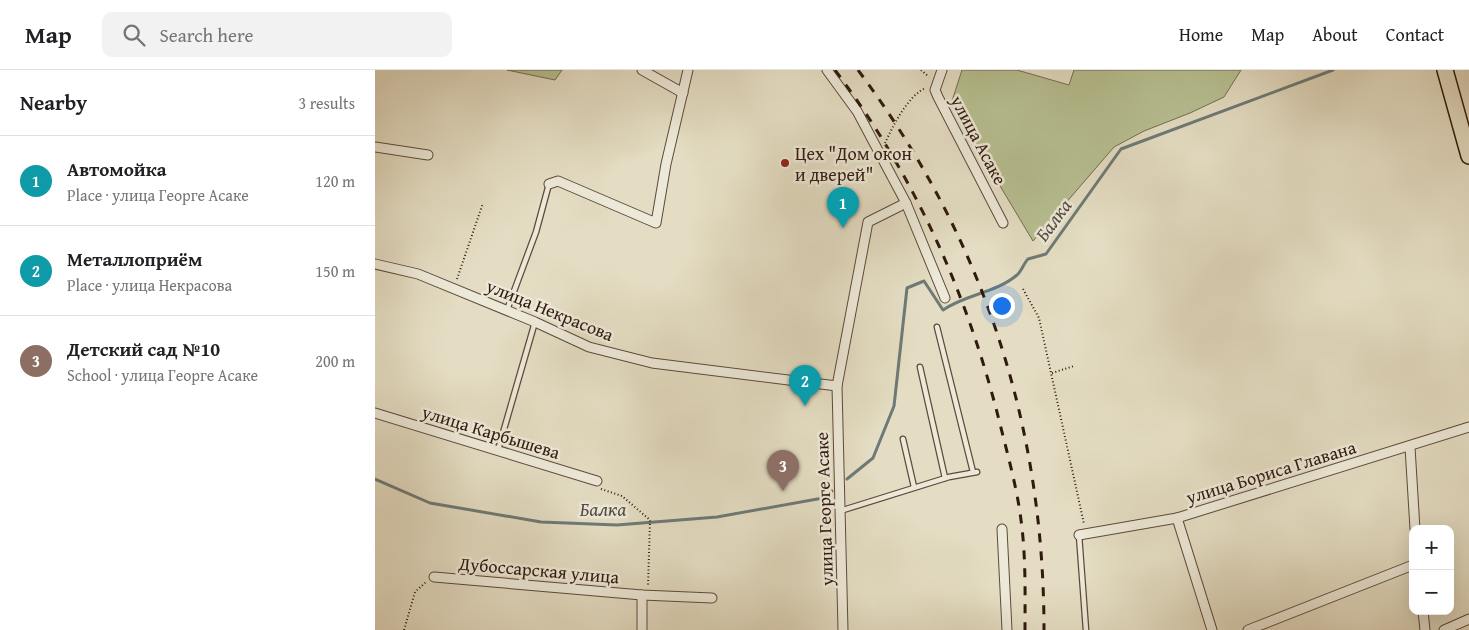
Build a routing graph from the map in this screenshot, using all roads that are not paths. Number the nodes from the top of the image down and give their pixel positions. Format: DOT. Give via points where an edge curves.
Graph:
graph roads {
  1 [pos="642,70"];
  2 [pos="688,70"];
  3 [pos="827,70"];
  4 [pos="942,70"];
  5 [pos="1445,70"];
  6 [pos="683,93"];
  7 [pos="375,147"];
  8 [pos="428,155"];
  9 [pos="1469,156"];
  10 [pos="549,184"];
  11 [pos="906,203"];
  12 [pos="1003,224"];
  13 [pos="375,264"];
  14 [pos="945,298"];
  15 [pos="507,310"];
  16 [pos="535,322"];
  17 [pos="937,327"];
  18 [pos="920,366"];
  19 [pos="837,386"];
  20 [pos="375,413"];
  21 [pos="1469,427"];
  22 [pos="903,439"];
  23 [pos="1409,447"];
  24 [pos="497,451"];
  25 [pos="945,478"];
  26 [pos="595,480"];
  27 [pos="914,487"];
  28 [pos="840,511"];
  29 [pos="1177,518"];
  30 [pos="1415,525"];
  31 [pos="1002,529"];
  32 [pos="1082,535"];
  33 [pos="1409,567"];
  34 [pos="434,577"];
  35 [pos="645,595"];
  36 [pos="712,598"];
  37 [pos="1423,615"];
  38 [pos="1469,619"];
  39 [pos="641,630"];
  40 [pos="843,630"];
  41 [pos="1007,630"];
  42 [pos="1086,630"];
  43 [pos="1212,630"];
  44 [pos="1248,630"];
  45 [pos="1425,630"];
  46 [pos="1444,630"];
  1 -- 6 [label="street"];
  2 -- 6 [label="street"];
  3 -- 11 [label="street" via="857,111"];
  4 -- 12 [label="street, улица Асаке" via="935,90"];
  5 -- 9 [label="main road"];
  6 -- 10 [label="street" via="656,223 558,181"];
  7 -- 8 [label="street"];
  10 -- 15 [label="lane" via="536,232"];
  11 -- 14 [label="street"];
  11 -- 19 [label="street, улица Георге Асаке" via="868,222"];
  13 -- 15 [label="street, улица Некрасова" via="419,274"];
  15 -- 16 [label="street, улица Некрасова"];
  16 -- 19 [label="street, улица Некрасова" via="589,347 652,363"];
  16 -- 24 [label="lane"];
  17 -- 25 [label="lane" via="975,472"];
  18 -- 25 [label="lane"];
  19 -- 28 [label="street, улица Георге Асаке"];
  20 -- 24 [label="street, улица Карбышева"];
  21 -- 23 [label="street, улица Бориса Главана"];
  22 -- 27 [label="lane"];
  23 -- 29 [label="street, улица Бориса Главана"];
  23 -- 30 [label="street"];
  24 -- 26 [label="street, улица Карбышева"];
  25 -- 27 [label="lane"];
  27 -- 28 [label="lane"];
  28 -- 40 [label="street, улица Георге Асаке"];
  29 -- 32 [label="street, улица Бориса Главана"];
  29 -- 43 [label="street"];
  31 -- 41 [label="street"];
  32 -- 42 [label="lane"];
  33 -- 44 [label="street"];
  34 -- 35 [label="street, Дубоссарская улица"];
  35 -- 36 [label="street, Дубоссарская улица"];
  35 -- 39 [label="street, Дубоссарская улица"];
  37 -- 45 [label="street"];
  38 -- 46 [label="street"];
}
